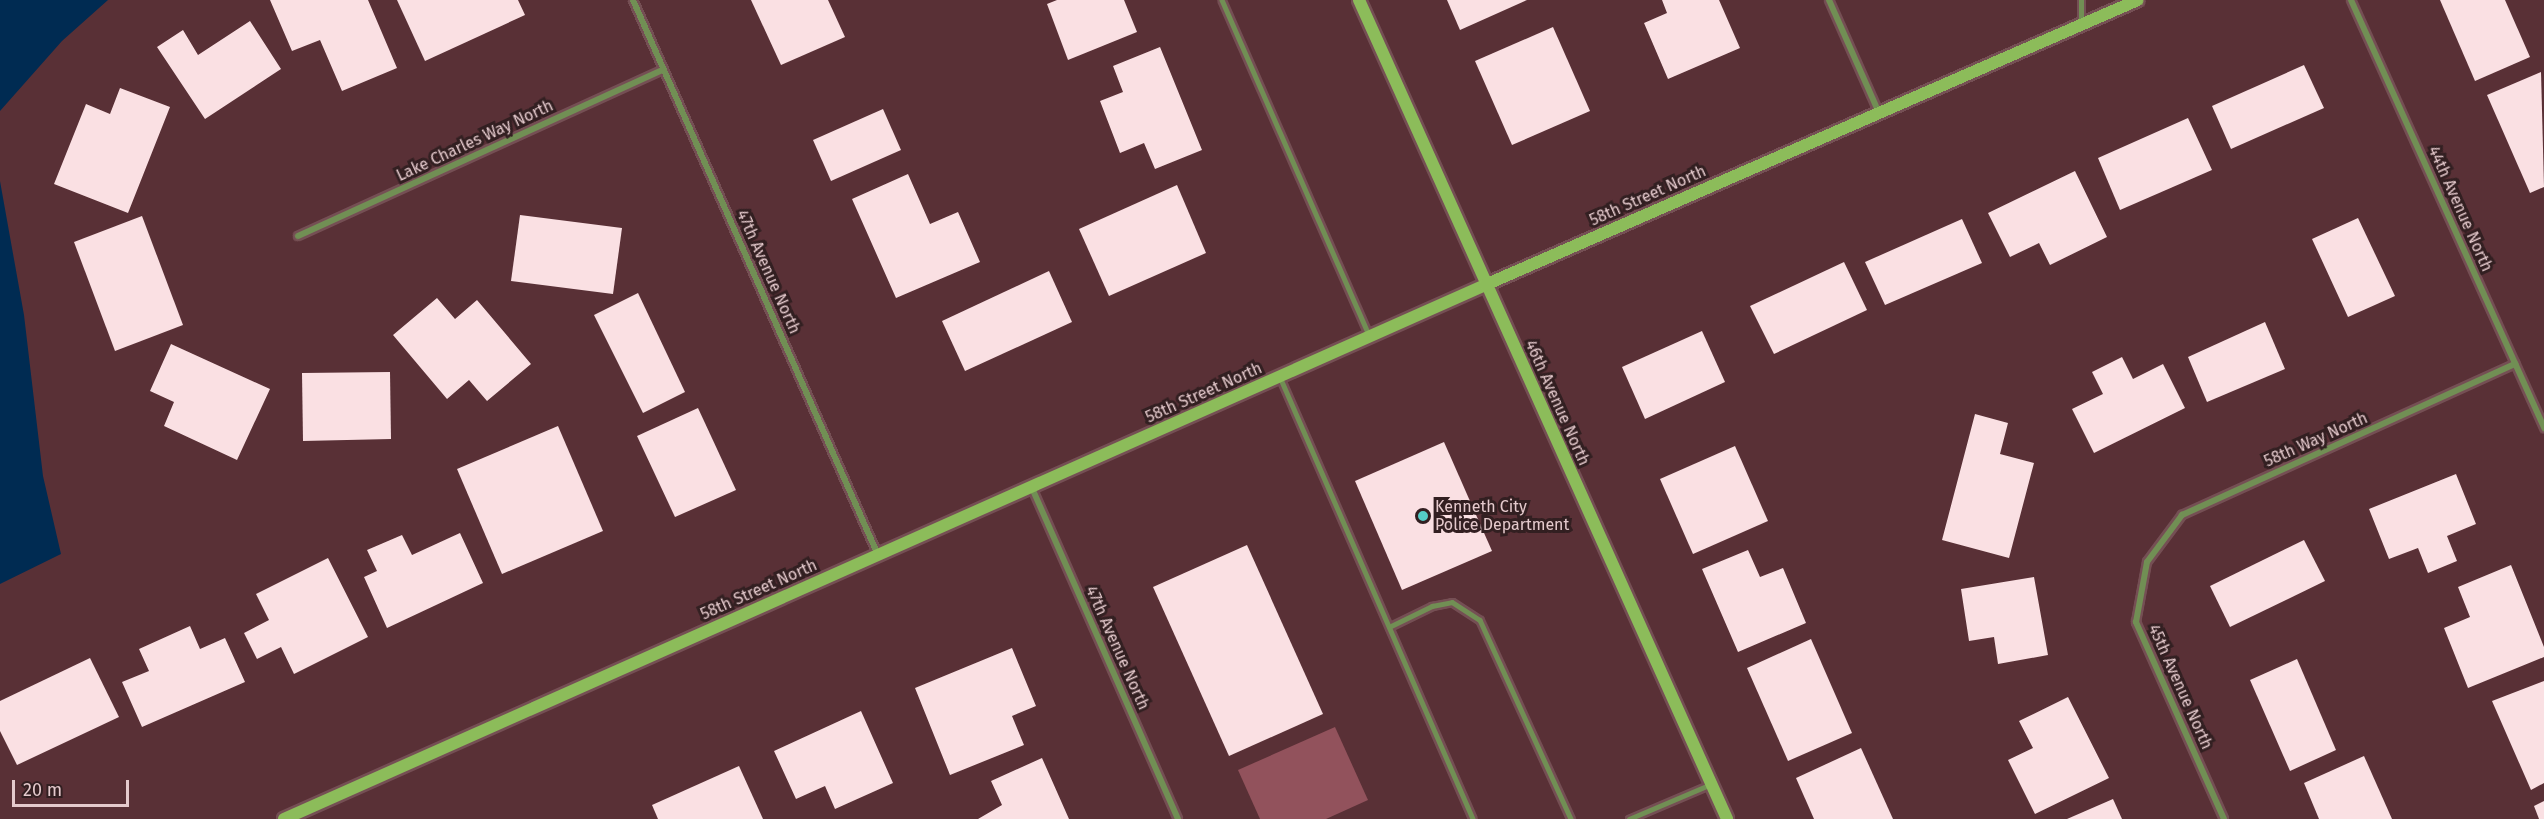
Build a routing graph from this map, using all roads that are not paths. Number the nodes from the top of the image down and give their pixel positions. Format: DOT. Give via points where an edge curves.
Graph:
graph roads {
  1 [pos="633,0"];
  2 [pos="1222,0"];
  3 [pos="1359,0"];
  4 [pos="1829,0"];
  5 [pos="2082,0"];
  6 [pos="2138,0"];
  7 [pos="2351,0"];
  8 [pos="2081,25"];
  9 [pos="663,70"];
  10 [pos="1879,113"];
  11 [pos="298,237"];
  12 [pos="1485,285"];
  13 [pos="1370,337"];
  14 [pos="2515,364"];
  15 [pos="1280,377"];
  16 [pos="2544,428"];
  17 [pos="1032,488"];
  18 [pos="878,555"];
  19 [pos="2147,562"];
  20 [pos="1389,627"];
  21 [pos="1711,784"];
  22 [pos="284,819"];
  23 [pos="1178,819"];
  24 [pos="1473,819"];
  25 [pos="1571,819"];
  26 [pos="1629,819"];
  27 [pos="1727,819"];
  28 [pos="2224,819"];
  1 -- 9 [label="street, 47th Avenue North"];
  2 -- 13 [label="lane"];
  3 -- 12 [label="street, 46th Avenue North"];
  4 -- 10 [label="street"];
  5 -- 8 [label="lane"];
  6 -- 8 [label="street, 58th Street North"];
  7 -- 14 [label="street, 44th Avenue North"];
  8 -- 10 [label="street, 58th Street North"];
  9 -- 11 [label="street, Lake Charles Way North"];
  9 -- 18 [label="street, 47th Avenue North"];
  10 -- 12 [label="street, 58th Street North"];
  12 -- 13 [label="street, 58th Street North"];
  12 -- 21 [label="street, 46th Avenue North"];
  13 -- 15 [label="street, 58th Street North"];
  14 -- 16 [label="street, 44th Avenue North"];
  14 -- 19 [label="street, 58th Way North" via="2182,515"];
  15 -- 17 [label="street, 58th Street North"];
  15 -- 20 [label="lane"];
  17 -- 18 [label="street, 58th Street North"];
  17 -- 23 [label="street, 47th Avenue North"];
  18 -- 22 [label="street, 58th Street North"];
  19 -- 28 [label="street, 45th Avenue North" via="2136,622"];
  20 -- 24 [label="lane"];
  20 -- 25 [label="lane" via="1432,606 1452,602 1480,620"];
  21 -- 26 [label="lane"];
  21 -- 27 [label="street, 46th Avenue North"];
}
